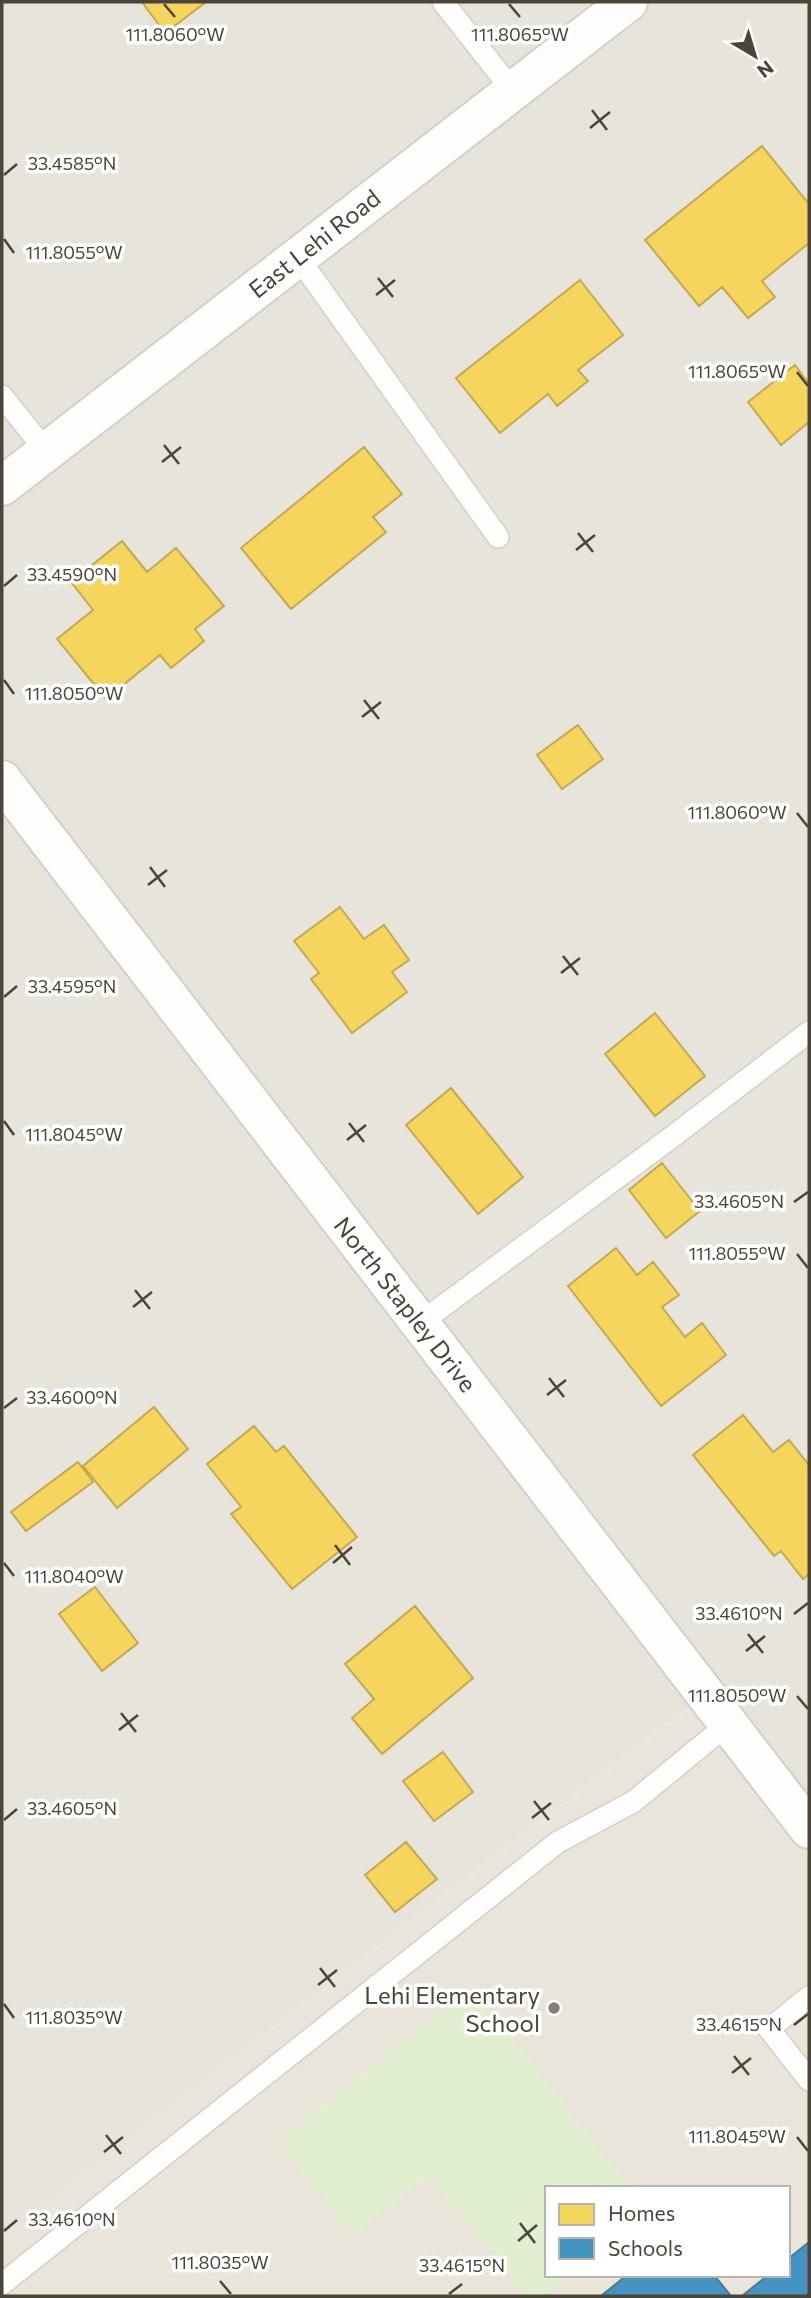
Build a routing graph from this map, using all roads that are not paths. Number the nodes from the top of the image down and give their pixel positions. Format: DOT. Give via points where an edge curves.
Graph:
graph roads {
  1 [pos="443,2"];
  2 [pos="628,2"];
  3 [pos="513,91"];
  4 [pos="297,256"];
  5 [pos="2,396"];
  6 [pos="47,452"];
  7 [pos="2,486"];
  8 [pos="498,537"];
  9 [pos="2,780"];
  10 [pos="809,1032"];
  11 [pos="420,1322"];
  12 [pos="729,1724"];
  13 [pos="809,1829"];
  14 [pos="809,1997"];
  15 [pos="809,2080"];
  16 [pos="2,2284"];
  1 -- 3 [label="lane"];
  2 -- 3 [label="street, East Lehi Road"];
  3 -- 4 [label="street, East Lehi Road"];
  4 -- 6 [label="street, East Lehi Road"];
  4 -- 8 [label="lane"];
  5 -- 6 [label="lane"];
  6 -- 7 [label="street, East Lehi Road"];
  9 -- 11 [label="street, North Stapley Drive"];
  10 -- 11 [label="lane"];
  11 -- 12 [label="street, North Stapley Drive"];
  12 -- 13 [label="street, North Stapley Drive"];
  12 -- 16 [label="lane" via="633,1802 558,1842"];
  14 -- 15 [label="lane" via="769,2029"];
}
